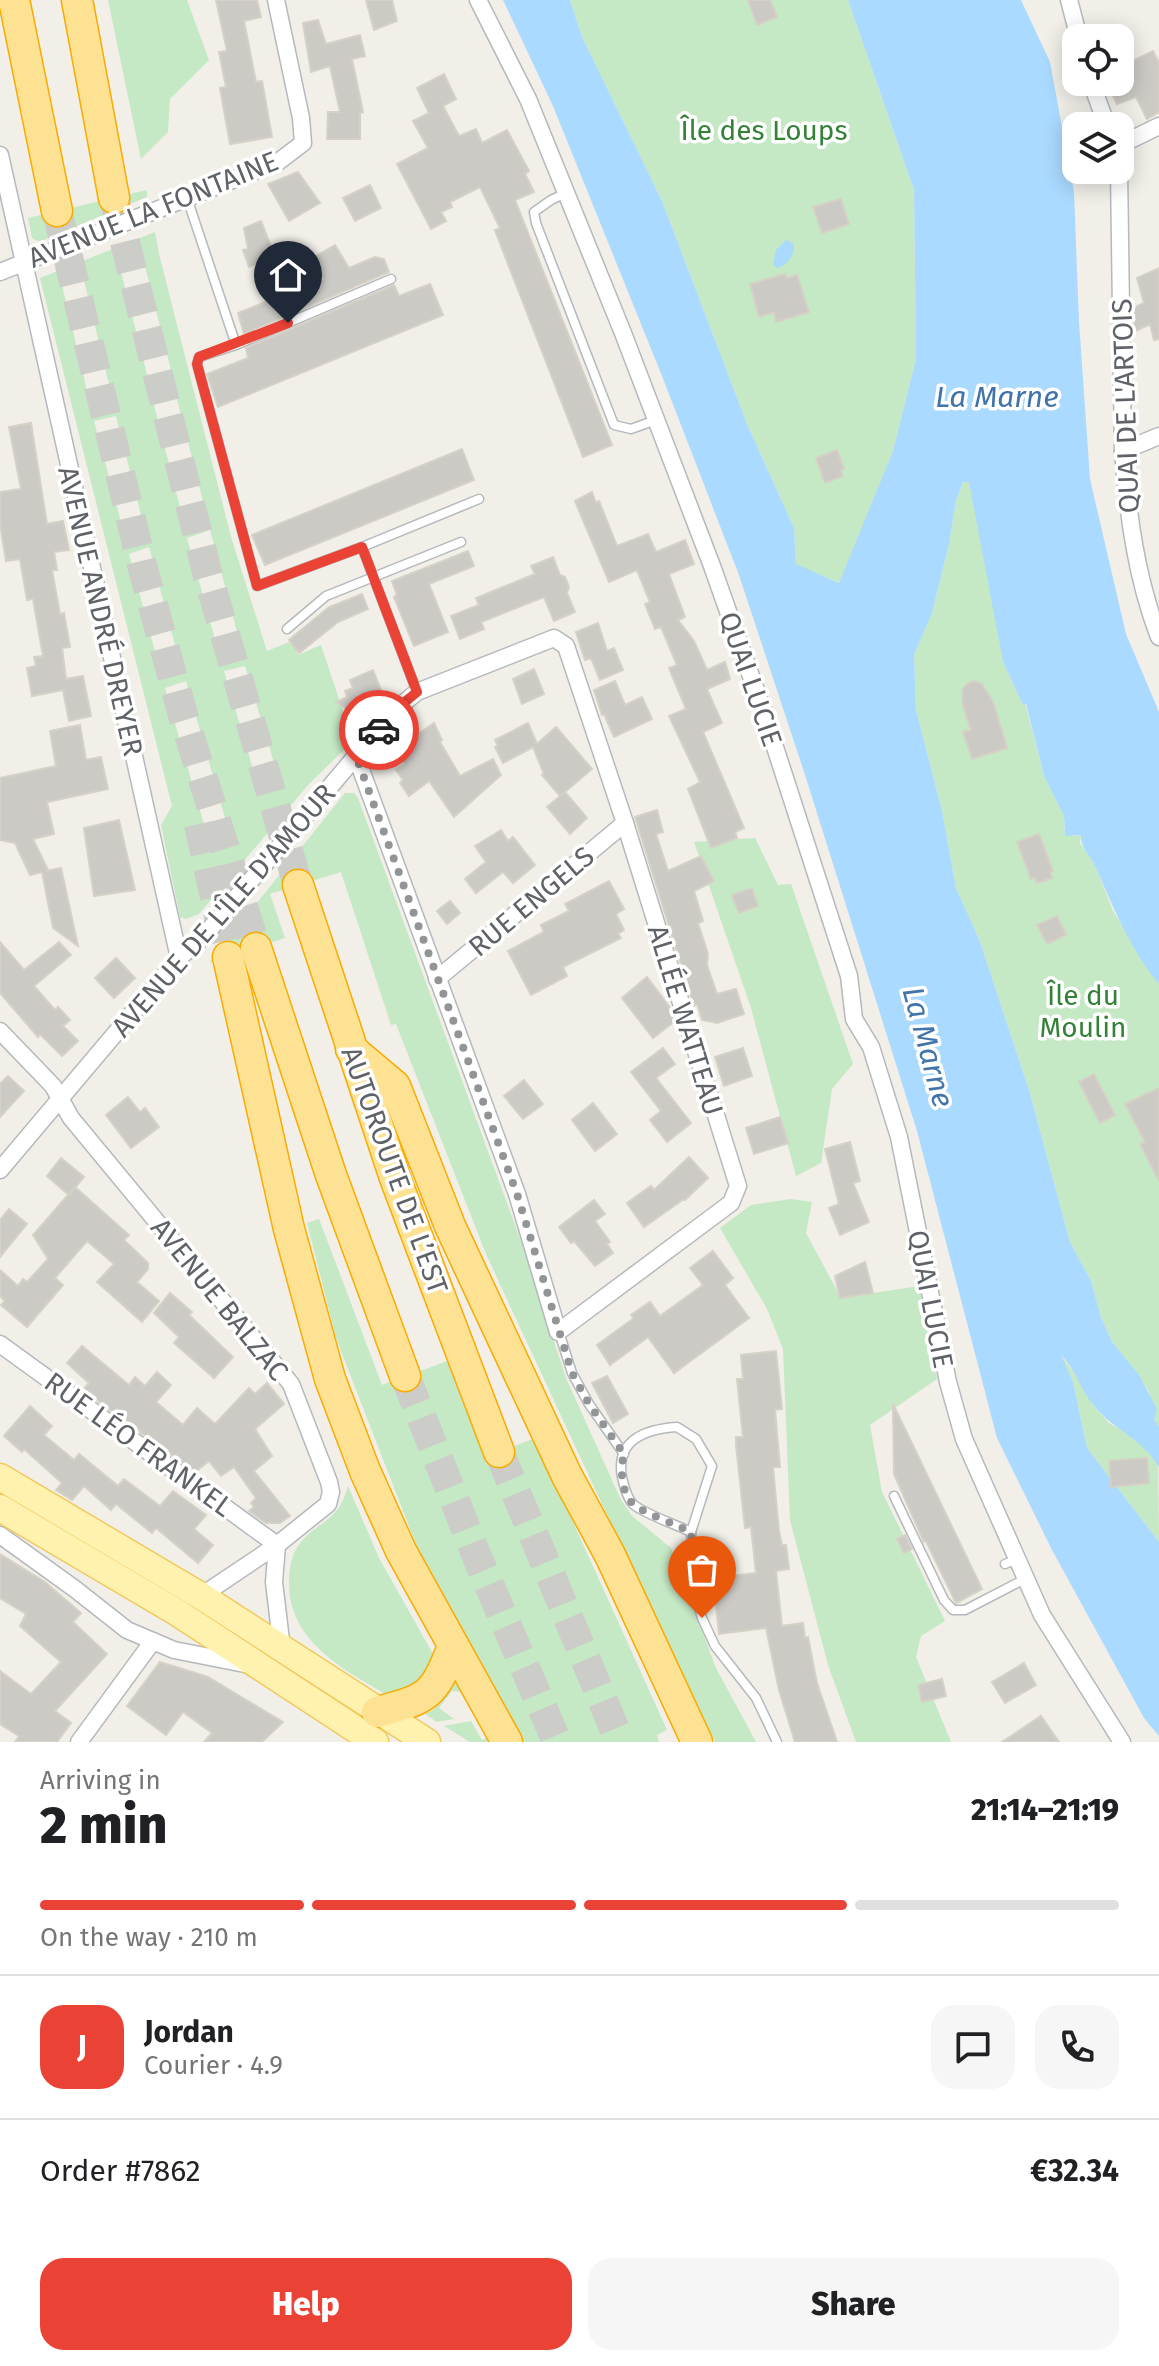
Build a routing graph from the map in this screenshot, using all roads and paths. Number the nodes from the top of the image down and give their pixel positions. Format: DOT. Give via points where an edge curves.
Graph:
graph roads {
  1 [pos="14,0"];
  2 [pos="77,0"];
  3 [pos="276,0"];
  4 [pos="478,0"];
  5 [pos="1069,0"];
  6 [pos="1075,24"];
  7 [pos="1159,126"];
  8 [pos="1134,138"];
  9 [pos="0,155"];
  10 [pos="1119,184"];
  11 [pos="566,193"];
  12 [pos="114,198"];
  13 [pos="187,198"];
  14 [pos="57,211"];
  15 [pos="24,263"];
  16 [pos="0,272"];
  17 [pos="391,279"];
  18 [pos="236,345"];
  19 [pos="656,420"];
  20 [pos="1159,436"];
  21 [pos="1123,451"];
  22 [pos="479,499"];
  23 [pos="461,542"];
  24 [pos="362,547"];
  25 [pos="373,577"];
  26 [pos="287,629"];
  27 [pos="1159,637"];
  28 [pos="554,638"];
  29 [pos="417,692"];
  30 [pos="356,756"];
  31 [pos="625,823"];
  32 [pos="298,885"];
  33 [pos="256,948"];
  34 [pos="228,957"];
  35 [pos="179,958"];
  36 [pos="437,979"];
  37 [pos="0,1031"];
  38 [pos="351,1049"];
  39 [pos="60,1100"];
  40 [pos="0,1170"];
  41 [pos="558,1332"];
  42 [pos="0,1344"];
  43 [pos="405,1376"];
  44 [pos="499,1452"];
  45 [pos="624,1454"];
  46 [pos="0,1477"];
  47 [pos="894,1496"];
  48 [pos="0,1508"];
  49 [pos="691,1532"];
  50 [pos="0,1535"];
  51 [pos="277,1545"];
  52 [pos="1026,1578"];
  53 [pos="201,1596"];
  54 [pos="153,1641"];
  55 [pos="453,1646"];
  56 [pos="282,1649"];
  57 [pos="258,1666"];
  58 [pos="376,1727"];
  59 [pos="79,1742"];
  60 [pos="427,1742"];
  61 [pos="507,1742"];
  62 [pos="697,1742"];
  63 [pos="777,1742"];
  64 [pos="1122,1742"];
  1 -- 14 [label="highway"];
  2 -- 12 [label="highway"];
  3 -- 13 [label="street, AVENUE LA FONTAINE" via="303,143 278,162"];
  4 -- 11 [label="street, QUAI LUCIE" via="528,99"];
  5 -- 6 [label="street"];
  7 -- 8 [label="street"];
  9 -- 15 [label="street, AVENUE ANDRÉ DREYER"];
  10 -- 21 [label="street, QUAI DE L'ARTOIS"];
  11 -- 19 [label="street, QUAI LUCIE"];
  11 -- 19 [label="lane" via="534,212 536,223 614,425 631,429"];
  13 -- 15 [label="street, AVENUE LA FONTAINE"];
  13 -- 18 [label="lane"];
  15 -- 16 [label="street, AVENUE LA FONTAINE"];
  15 -- 35 [label="street, AVENUE ANDRÉ DREYER"];
  17 -- 18 [label="lane"];
  18 -- 24 [label="lane" via="199,357 197,364 257,586"];
  19 -- 52 [label="street, QUAI LUCIE" via="763,710 849,976 854,1019 871,1047 899,1137 964,1439 1011,1561"];
  20 -- 21 [label="street"];
  21 -- 27 [label="street, QUAI DE L'ARTOIS" via="1131,537"];
  22 -- 24 [label="lane"];
  23 -- 25 [label="lane"];
  24 -- 25 [label="lane"];
  25 -- 26 [label="lane" via="326,596"];
  25 -- 29 [label="lane"];
  28 -- 29 [label="street, AVENUE DE L'ÎLE D'AMOUR"];
  28 -- 31 [label="street, ALLÉE WATTEAU" via="566,646"];
  29 -- 30 [label="street, AVENUE DE L'ÎLE D'AMOUR"];
  30 -- 35 [label="street, AVENUE DE L'ÎLE D'AMOUR" via="203,937"];
  30 -- 36 [label="street"];
  31 -- 36 [label="street, RUE ENGELS"];
  31 -- 41 [label="street, ALLÉE WATTEAU" via="738,1186 731,1203"];
  32 -- 38 [label="highway, AUTOROUTE DE L’EST"];
  33 -- 43 [label="highway, AUTOROUTE DE L’EST"];
  34 -- 55 [label="highway" via="289,1229 330,1379 401,1551"];
  35 -- 39 [label="street, AVENUE DE L'ÎLE D'AMOUR"];
  36 -- 41 [label="street" via="517,1194"];
  37 -- 39 [label="street, AVENUE BALZAC"];
  38 -- 44 [label="highway, AUTOROUTE DE L’EST"];
  38 -- 62 [label="highway" via="395,1086 457,1240"];
  39 -- 40 [label="street, AVENUE DE L'ÎLE D'AMOUR"];
  39 -- 51 [label="street, AVENUE BALZAC" via="291,1384 331,1492 328,1504"];
  41 -- 45 [label="lane" via="577,1384"];
  42 -- 51 [label="street, RUE LÉO FRANKEL"];
  45 -- 49 [label="lane" via="620,1466 632,1504"];
  45 -- 49 [label="lane" via="634,1439 659,1428 677,1427 696,1439 712,1466"];
  46 -- 53 [label="main road"];
  47 -- 52 [label="lane" via="953,1610 965,1610"];
  48 -- 57 [label="main road"];
  49 -- 63 [label="lane" via="694,1589 702,1618 715,1646 756,1698"];
  50 -- 54 [label="street" via="127,1630"];
  51 -- 53 [label="street, AVENUE BALZAC"];
  51 -- 56 [label="street" via="274,1582"];
  52 -- 64 [label="street, QUAI LUCIE" via="1042,1615"];
  53 -- 56 [label="main road"];
  54 -- 57 [label="street"];
  54 -- 59 [label="street"];
  55 -- 58 [label="highway" via="441,1679 428,1694"];
  55 -- 61 [label="highway"];
  56 -- 58 [label="main road"];
  57 -- 58 [label="main road"];
  58 -- 60 [label="main road"];
}
